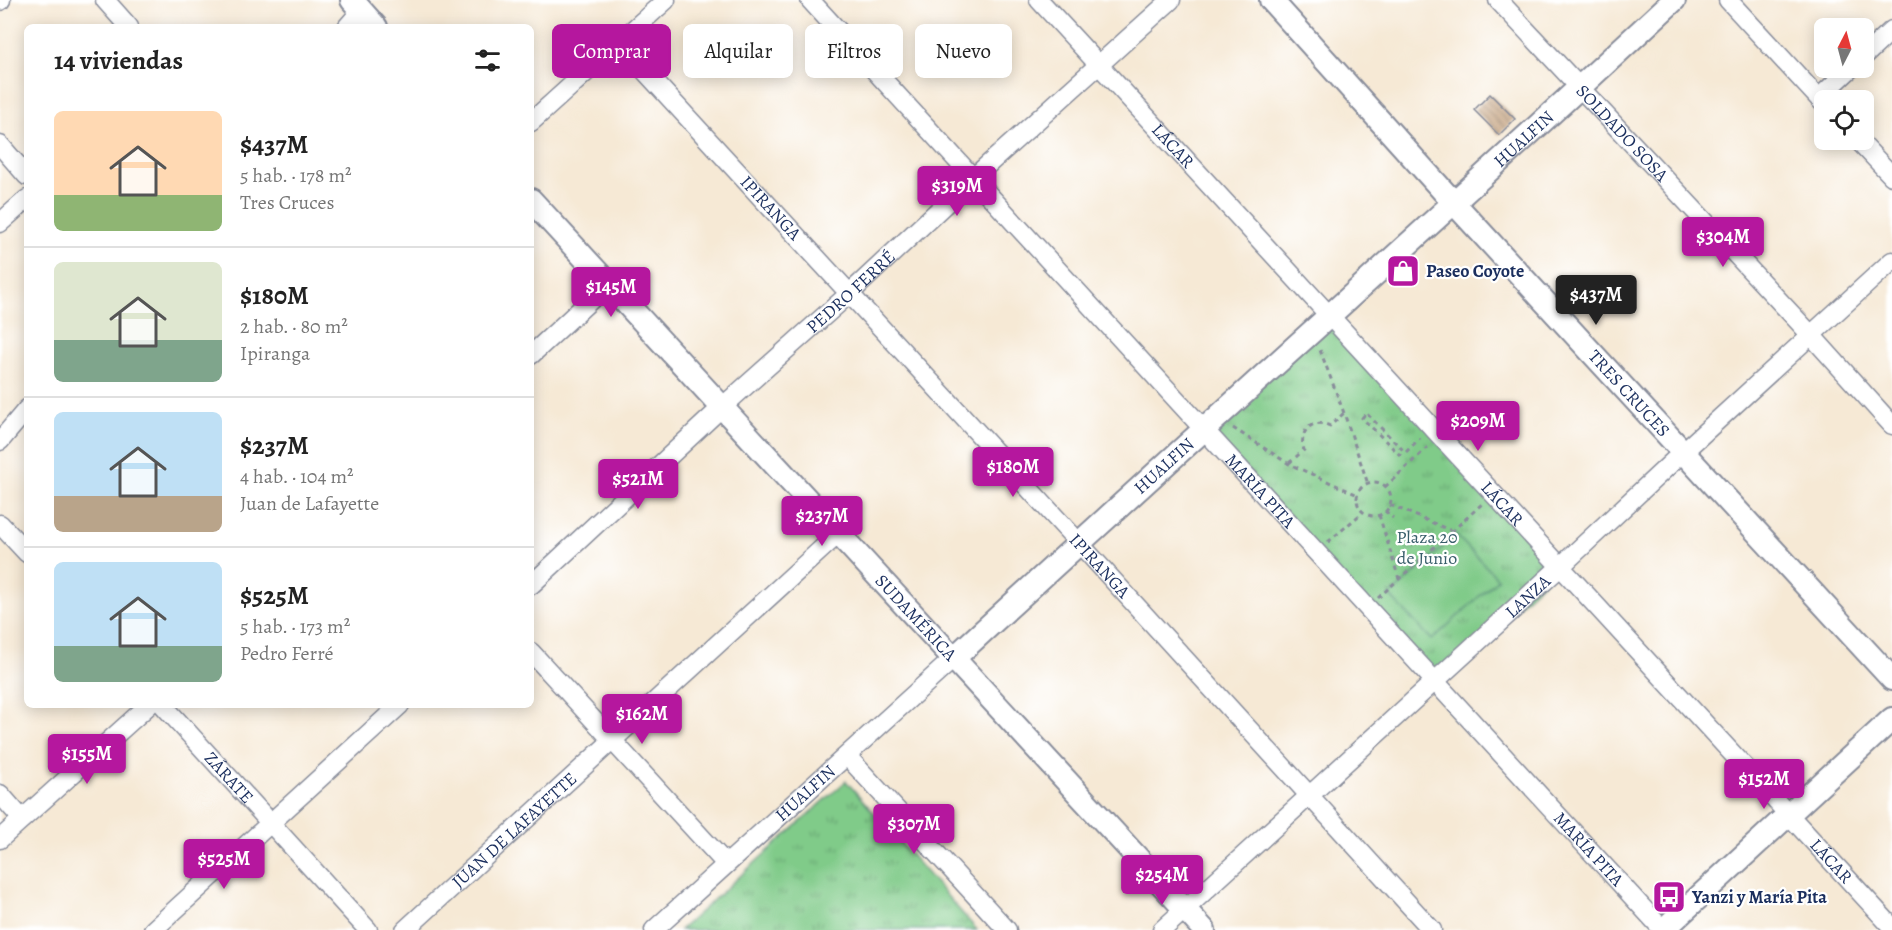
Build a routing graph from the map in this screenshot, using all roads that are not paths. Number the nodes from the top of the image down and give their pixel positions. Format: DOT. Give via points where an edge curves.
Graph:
graph roads {
  1 [pos="105,0"];
  2 [pos="666,0"];
  3 [pos="810,0"];
  4 [pos="1039,0"];
  5 [pos="1171,0"];
  6 [pos="1271,0"];
  7 [pos="1498,0"];
  8 [pos="1674,0"];
  9 [pos="1728,0"];
  10 [pos="126,24"];
  11 [pos="640,24"];
  12 [pos="1892,30"];
  13 [pos="1874,47"];
  14 [pos="1098,65"];
  15 [pos="580,78"];
  16 [pos="651,78"];
  17 [pos="1842,78"];
  18 [pos="1579,88"];
  19 [pos="1831,90"];
  20 [pos="1814,93"];
  21 [pos="534,119"];
  22 [pos="0,145"];
  23 [pos="1867,150"];
  24 [pos="24,173"];
  25 [pos="1892,176"];
  26 [pos="973,178"];
  27 [pos="24,203"];
  28 [pos="534,203"];
  29 [pos="1454,203"];
  30 [pos="0,224"];
  31 [pos="1892,261"];
  32 [pos="608,284"];
  33 [pos="849,294"];
  34 [pos="1331,316"];
  35 [pos="1811,335"];
  36 [pos="534,352"];
  37 [pos="721,408"];
  38 [pos="24,413"];
  39 [pos="1211,425"];
  40 [pos="1892,425"];
  41 [pos="0,441"];
  42 [pos="1684,451"];
  43 [pos="0,524"];
  44 [pos="838,534"];
  45 [pos="1079,543"];
  46 [pos="24,550"];
  47 [pos="1560,567"];
  48 [pos="534,582"];
  49 [pos="534,655"];
  50 [pos="953,659"];
  51 [pos="1892,679"];
  52 [pos="1435,682"];
  53 [pos="146,708"];
  54 [pos="166,708"];
  55 [pos="397,708"];
  56 [pos="1892,720"];
  57 [pos="613,741"];
  58 [pos="847,756"];
  59 [pos="0,794"];
  60 [pos="1310,796"];
  61 [pos="1789,814"];
  62 [pos="22,819"];
  63 [pos="271,823"];
  64 [pos="0,839"];
  65 [pos="726,864"];
  66 [pos="1186,910"];
  67 [pos="1892,927"];
  68 [pos="153,930"];
  69 [pos="368,930"];
  70 [pos="405,930"];
  71 [pos="654,930"];
  72 [pos="1007,930"];
  73 [pos="1162,930"];
  74 [pos="1204,930"];
  75 [pos="1432,930"];
  76 [pos="1663,930"];
  1 -- 10 [label="street"];
  2 -- 11 [label="street"];
  3 -- 26 [label="street, MARÍA PITA"];
  4 -- 14 [label="street, LÁCAR"];
  5 -- 14 [label="street, PEDRO FERRÉ"];
  6 -- 29 [label="street, TRES CRUCES"];
  7 -- 18 [label="street, SOLDADO SOSA"];
  8 -- 18 [label="street, HUALFIN"];
  9 -- 20 [label="street"];
  12 -- 13 [label="street"];
  14 -- 26 [label="street, PEDRO FERRÉ"];
  14 -- 34 [label="street, LÁCAR"];
  15 -- 21 [label="street"];
  16 -- 33 [label="street, IPIRANGA"];
  17 -- 19 [label="street"];
  18 -- 29 [label="street, HUALFIN"];
  18 -- 35 [label="street, SOLDADO SOSA"];
  22 -- 24 [label="street"];
  23 -- 25 [label="street"];
  26 -- 33 [label="street, PEDRO FERRÉ"];
  26 -- 39 [label="street, MARÍA PITA"];
  27 -- 30 [label="street"];
  28 -- 32 [label="street, SUDAMÉRICA"];
  29 -- 34 [label="street, HUALFIN"];
  29 -- 42 [label="street, TRES CRUCES"];
  31 -- 35 [label="street, LANZA"];
  32 -- 36 [label="street"];
  32 -- 37 [label="street, SUDAMÉRICA"];
  33 -- 37 [label="street, PEDRO FERRÉ"];
  33 -- 45 [label="street, IPIRANGA"];
  34 -- 39 [label="street, HUALFIN"];
  34 -- 47 [label="street, LÁCAR"];
  35 -- 40 [label="street, SOLDADO SOSA"];
  35 -- 42 [label="street, LANZA"];
  37 -- 44 [label="street, SUDAMÉRICA"];
  37 -- 48 [label="street, PEDRO FERRÉ"];
  38 -- 41 [label="street"];
  39 -- 45 [label="street, HUALFIN"];
  39 -- 52 [label="street, MARÍA PITA" via="1317,552"];
  42 -- 47 [label="street, LANZA"];
  42 -- 51 [label="street, TRES CRUCES"];
  43 -- 46 [label="street"];
  44 -- 50 [label="street, SUDAMÉRICA"];
  44 -- 57 [label="street, JUAN DE LAFAYETTE"];
  45 -- 50 [label="street, HUALFIN"];
  45 -- 60 [label="street, IPIRANGA"];
  47 -- 52 [label="street, LANZA"];
  47 -- 61 [label="street, LÁCAR"];
  49 -- 57 [label="street"];
  50 -- 58 [label="street, HUALFIN"];
  50 -- 66 [label="street, SUDAMÉRICA"];
  52 -- 60 [label="street, LANZA"];
  52 -- 76 [label="street, MARÍA PITA"];
  53 -- 62 [label="street"];
  54 -- 63 [label="street, ZÁRATE"];
  55 -- 63 [label="street"];
  56 -- 61 [label="street"];
  57 -- 65 [label="street"];
  57 -- 70 [label="street, JUAN DE LAFAYETTE"];
  58 -- 65 [label="street, HUALFIN"];
  58 -- 72 [label="street"];
  59 -- 62 [label="street"];
  60 -- 66 [label="street, LANZA"];
  60 -- 75 [label="street, IPIRANGA"];
  61 -- 67 [label="street, LÁCAR"];
  61 -- 76 [label="street"];
  62 -- 64 [label="street"];
  63 -- 68 [label="street"];
  63 -- 69 [label="street, ZÁRATE"];
  65 -- 71 [label="street, HUALFIN"];
  66 -- 73 [label="street, LANZA"];
  66 -- 74 [label="street, SUDAMÉRICA"];
}
